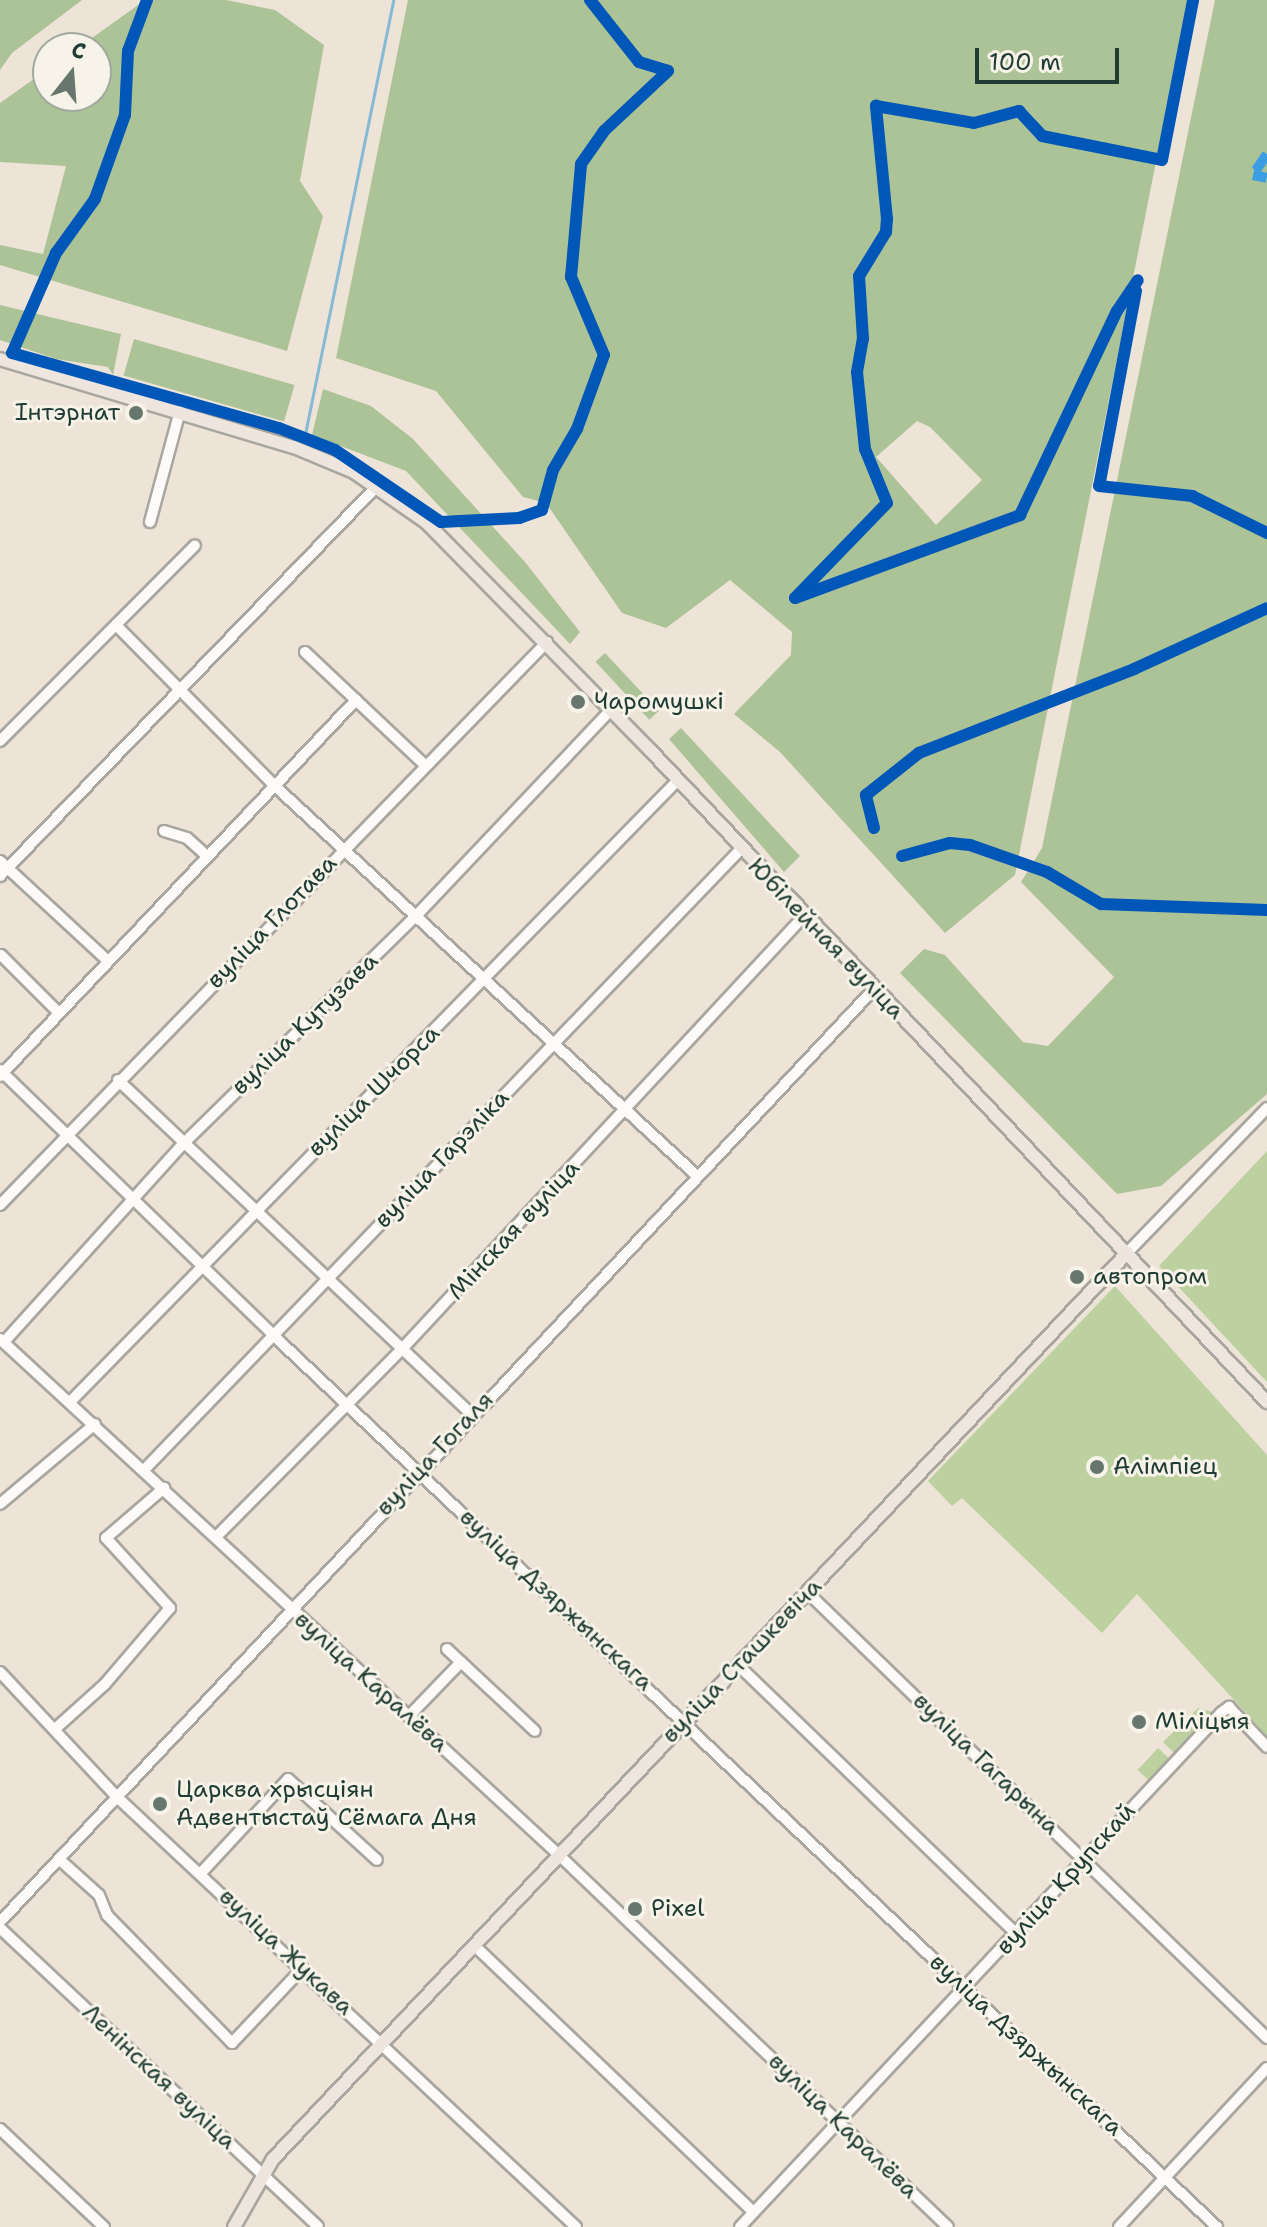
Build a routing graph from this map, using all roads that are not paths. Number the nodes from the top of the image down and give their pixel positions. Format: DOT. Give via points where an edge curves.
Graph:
graph roads {
  1 [pos="0,359"];
  2 [pos="180,411"];
  3 [pos="377,486"];
  4 [pos="150,522"];
  5 [pos="195,545"];
  6 [pos="116,625"];
  7 [pos="547,642"];
  8 [pos="305,652"];
  9 [pos="179,690"];
  10 [pos="356,700"];
  11 [pos="611,710"];
  12 [pos="0,741"];
  13 [pos="424,764"];
  14 [pos="678,780"];
  15 [pos="276,787"];
  16 [pos="164,831"];
  17 [pos="344,848"];
  18 [pos="741,849"];
  19 [pos="208,857"];
  20 [pos="3,868"];
  21 [pos="804,916"];
  22 [pos="415,917"];
  23 [pos="1,955"];
  24 [pos="108,961"];
  25 [pos="487,978"];
  26 [pos="874,989"];
  27 [pos="59,1013"];
  28 [pos="556,1042"];
  29 [pos="1,1073"];
  30 [pos="118,1080"];
  31 [pos="1267,1108"];
  32 [pos="628,1109"];
  33 [pos="69,1136"];
  34 [pos="185,1142"];
  35 [pos="695,1174"];
  36 [pos="132,1198"];
  37 [pos="0,1205"];
  38 [pos="256,1211"];
  39 [pos="1128,1252"];
  40 [pos="202,1267"];
  41 [pos="326,1277"];
  42 [pos="272,1334"];
  43 [pos="2,1340"];
  44 [pos="402,1349"];
  45 [pos="346,1401"];
  46 [pos="70,1402"];
  47 [pos="1267,1402"];
  48 [pos="471,1414"];
  49 [pos="95,1424"];
  50 [pos="144,1470"];
  51 [pos="419,1471"];
  52 [pos="164,1488"];
  53 [pos="0,1504"];
  54 [pos="216,1537"];
  55 [pos="807,1592"];
  56 [pos="291,1609"];
  57 [pos="447,1649"];
  58 [pos="461,1662"];
  59 [pos="738,1665"];
  60 [pos="0,1672"];
  61 [pos="409,1716"];
  62 [pos="684,1720"];
  63 [pos="55,1729"];
  64 [pos="535,1731"];
  65 [pos="1267,1747"];
  66 [pos="117,1797"];
  67 [pos="559,1855"];
  68 [pos="60,1860"];
  69 [pos="377,1860"];
  70 [pos="1086,1860"];
  71 [pos="201,1873"];
  72 [pos="0,1925"];
  73 [pos="1017,1934"];
  74 [pos="475,1946"];
  75 [pos="303,1968"];
  76 [pos="967,1988"];
  77 [pos="1267,2038"];
  78 [pos="384,2043"];
  79 [pos="1267,2068"];
  80 [pos="841,2124"];
  81 [pos="0,2129"];
  82 [pos="261,2173"];
  83 [pos="1165,2176"];
  84 [pos="753,2212"];
  85 [pos="104,2227"];
  86 [pos="234,2227"];
  87 [pos="318,2227"];
  88 [pos="576,2227"];
  89 [pos="740,2227"];
  90 [pos="948,2227"];
  91 [pos="1119,2227"];
  92 [pos="1217,2227"];
  1 -- 2 [label="main road, Юбілейная вуліца"];
  2 -- 3 [label="main road, Юбілейная вуліца" via="282,442"];
  2 -- 4 [label="street"];
  3 -- 7 [label="main road, Юбілейная вуліца" via="451,544"];
  3 -- 9 [label="street"];
  5 -- 6 [label="street"];
  6 -- 9 [label="street"];
  6 -- 12 [label="street"];
  7 -- 11 [label="main road, Юбілейная вуліца"];
  7 -- 13 [label="street, вуліца Глотава"];
  8 -- 10 [label="street"];
  9 -- 15 [label="street"];
  9 -- 20 [label="street"];
  10 -- 13 [label="street"];
  10 -- 15 [label="street"];
  11 -- 14 [label="main road, Юбілейная вуліца"];
  11 -- 22 [label="street, вуліца Кутузава"];
  13 -- 17 [label="street, вуліца Глотава"];
  14 -- 18 [label="main road, Юбілейная вуліца"];
  14 -- 25 [label="street, вуліца Шчорса"];
  15 -- 17 [label="street"];
  15 -- 19 [label="street"];
  16 -- 19 [label="street" via="187,838"];
  17 -- 22 [label="street"];
  17 -- 30 [label="street, вуліца Глотава"];
  18 -- 21 [label="main road, Юбілейная вуліца"];
  18 -- 28 [label="street, вуліца Гарэліка"];
  19 -- 24 [label="street"];
  20 -- 24 [label="street"];
  21 -- 26 [label="main road, Юбілейная вуліца"];
  21 -- 32 [label="street, Мінская вуліца"];
  22 -- 25 [label="street"];
  22 -- 34 [label="street, вуліца Кутузава"];
  23 -- 27 [label="street"];
  24 -- 27 [label="street"];
  25 -- 28 [label="street"];
  25 -- 38 [label="street, вуліца Шчорса"];
  26 -- 35 [label="street, вуліца Гогаля"];
  26 -- 39 [label="main road, Юбілейная вуліца"];
  27 -- 29 [label="street"];
  28 -- 32 [label="street"];
  28 -- 41 [label="street, вуліца Гарэліка"];
  29 -- 33 [label="street, вуліца Дзяржынскага"];
  30 -- 33 [label="street, вуліца Глотава"];
  30 -- 34 [label="street"];
  31 -- 39 [label="street, вуліца Сташкевіча"];
  32 -- 35 [label="street"];
  32 -- 44 [label="street, Мінская вуліца"];
  33 -- 36 [label="street, вуліца Дзяржынскага"];
  33 -- 37 [label="street, вуліца Глотава"];
  34 -- 36 [label="street, вуліца Кутузава"];
  34 -- 38 [label="street"];
  35 -- 48 [label="street, вуліца Гогаля"];
  36 -- 40 [label="street, вуліца Дзяржынскага"];
  36 -- 43 [label="street, вуліца Кутузава"];
  38 -- 40 [label="street, вуліца Шчорса"];
  38 -- 41 [label="street"];
  39 -- 47 [label="main road, Юбілейная вуліца"];
  39 -- 55 [label="main road, вуліца Сташкевіча"];
  40 -- 42 [label="street, вуліца Дзяржынскага"];
  40 -- 46 [label="street, вуліца Шчорса"];
  41 -- 42 [label="street, вуліца Гарэліка"];
  41 -- 44 [label="street"];
  42 -- 45 [label="street, вуліца Дзяржынскага"];
  42 -- 50 [label="street, вуліца Гарэліка"];
  43 -- 46 [label="street, вуліца Каралёва"];
  44 -- 45 [label="street, Мінская вуліца"];
  44 -- 48 [label="street"];
  45 -- 51 [label="street, вуліца Дзяржынскага"];
  45 -- 54 [label="street, Мінская вуліца"];
  46 -- 49 [label="street, вуліца Каралёва"];
  48 -- 51 [label="street, вуліца Гогаля"];
  49 -- 50 [label="street, вуліца Каралёва"];
  49 -- 53 [label="street"];
  50 -- 52 [label="street, вуліца Каралёва"];
  51 -- 56 [label="street, вуліца Гогаля"];
  51 -- 62 [label="street, вуліца Дзяржынскага"];
  52 -- 54 [label="street, вуліца Каралёва"];
  52 -- 63 [label="street" via="106,1538 170,1608 105,1684"];
  54 -- 56 [label="street, вуліца Каралёва"];
  55 -- 59 [label="main road, вуліца Сташкевіча"];
  55 -- 70 [label="street, вуліца Гагарына"];
  56 -- 61 [label="street, вуліца Каралёва"];
  56 -- 66 [label="street, вуліца Гогаля"];
  57 -- 58 [label="street"];
  58 -- 61 [label="street"];
  58 -- 64 [label="street"];
  59 -- 62 [label="main road, вуліца Сташкевіча"];
  59 -- 73 [label="street"];
  60 -- 63 [label="street, вуліца Жукава"];
  61 -- 67 [label="street, вуліца Каралёва"];
  62 -- 67 [label="main road, вуліца Сташкевіча"];
  62 -- 76 [label="street, вуліца Дзяржынскага"];
  63 -- 66 [label="street, вуліца Жукава"];
  65 -- 70 [label="street, вуліца Крупскай" via="1229,1707 1147,1788"];
  66 -- 68 [label="street, вуліца Гогаля"];
  66 -- 71 [label="street, вуліца Жукава"];
  67 -- 74 [label="main road, вуліца Сташкевіча"];
  67 -- 80 [label="street, вуліца Каралёва"];
  68 -- 72 [label="street, вуліца Гогаля"];
  68 -- 75 [label="street" via="99,1895 107,1915 232,2043"];
  69 -- 71 [label="street" via="288,1779"];
  70 -- 73 [label="street, вуліца Крупскай"];
  70 -- 77 [label="street, вуліца Гагарына"];
  71 -- 75 [label="street, вуліца Жукава"];
  72 -- 82 [label="street, Ленінская вуліца"];
  73 -- 76 [label="street, вуліца Крупскай"];
  74 -- 78 [label="main road, вуліца Сташкевіча"];
  74 -- 84 [label="street"];
  75 -- 78 [label="street, вуліца Жукава"];
  76 -- 80 [label="street, вуліца Крупскай"];
  76 -- 83 [label="street, вуліца Дзяржынскага"];
  78 -- 82 [label="main road, вуліца Сташкевіча"];
  78 -- 88 [label="street, вуліца Жукава"];
  79 -- 83 [label="street"];
  80 -- 84 [label="street, вуліца Крупскай"];
  80 -- 90 [label="street, вуліца Каралёва"];
  81 -- 85 [label="street"];
  82 -- 86 [label="main road, вуліца Сташкевіча"];
  82 -- 87 [label="street, Ленінская вуліца"];
  83 -- 91 [label="street"];
  83 -- 92 [label="street, вуліца Дзяржынскага"];
  84 -- 89 [label="street, вуліца Крупскай"];
}
